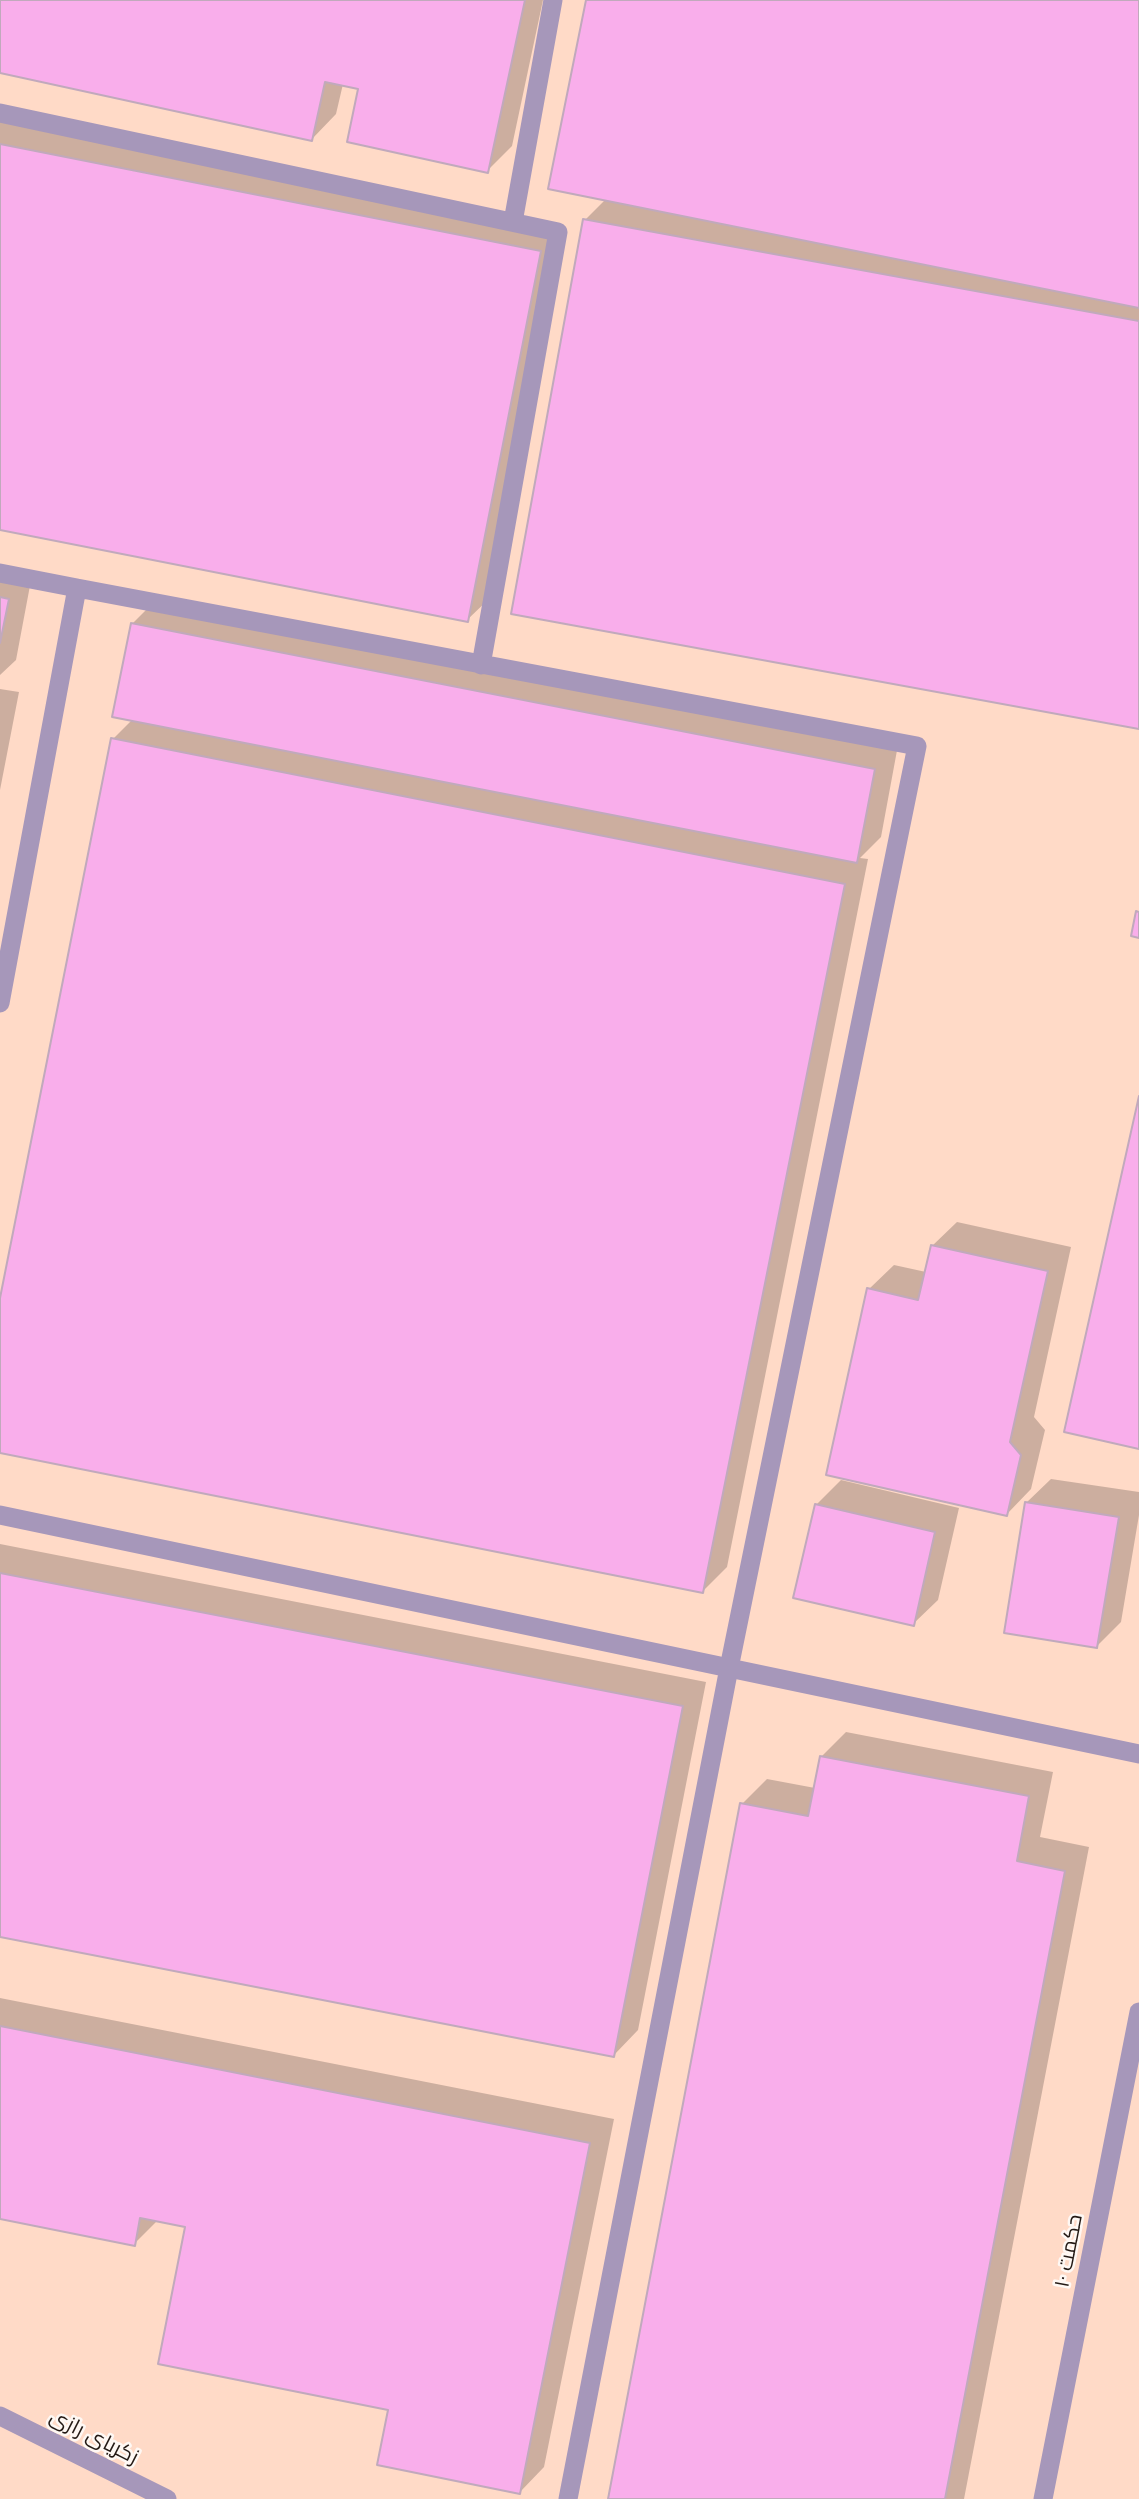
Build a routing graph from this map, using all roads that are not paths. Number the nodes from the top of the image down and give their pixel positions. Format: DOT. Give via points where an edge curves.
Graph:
graph roads {
  1 [pos="553,0"];
  2 [pos="0,113"];
  3 [pos="513,222"];
  4 [pos="0,573"];
  5 [pos="76,588"];
  6 [pos="481,665"];
  7 [pos="0,1003"];
  8 [pos="0,1515"];
  9 [pos="729,1668"];
  10 [pos="1139,1754"];
  11 [pos="1139,2012"];
  12 [pos="0,2416"];
  13 [pos="167,2499"];
  14 [pos="568,2499"];
  15 [pos="1043,2499"];
  1 -- 3 [label="street"];
  2 -- 3 [label="street"];
  3 -- 6 [label="street" via="558,232"];
  4 -- 5 [label="street"];
  5 -- 6 [label="street"];
  5 -- 7 [label="street"];
  6 -- 9 [label="street" via="917,747"];
  8 -- 9 [label="street"];
  9 -- 10 [label="street"];
  9 -- 14 [label="street"];
  11 -- 15 [label="street, حکمت ۱۰"];
  12 -- 13 [label="street, زکریای رازی"];
}
